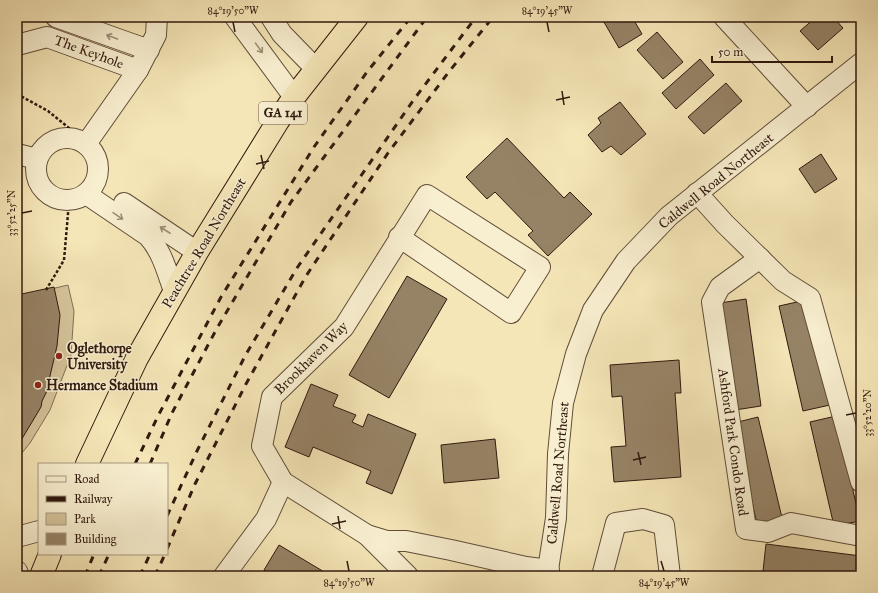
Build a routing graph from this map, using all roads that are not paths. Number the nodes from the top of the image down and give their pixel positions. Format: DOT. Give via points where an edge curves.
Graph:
graph roads {
  1 [pos="56,17"];
  2 [pos="157,17"];
  3 [pos="235,17"];
  4 [pos="271,17"];
  5 [pos="357,17"];
  6 [pos="724,17"];
  7 [pos="17,45"];
  8 [pos="149,50"];
  9 [pos="861,63"];
  10 [pos="316,69"];
  11 [pos="138,70"];
  12 [pos="294,97"];
  13 [pos="807,107"];
  14 [pos="86,144"];
  15 [pos="17,154"];
  16 [pos="37,159"];
  17 [pos="83,193"];
  18 [pos="697,193"];
  19 [pos="399,238"];
  20 [pos="197,252"];
  21 [pos="760,258"];
  22 [pos="174,291"];
  23 [pos="87,463"];
  24 [pos="283,482"];
  25 [pos="861,482"];
  26 [pos="38,531"];
  27 [pos="367,535"];
  28 [pos="861,536"];
  29 [pos="17,537"];
  30 [pos="418,549"];
  31 [pos="50,555"];
  32 [pos="497,566"];
  33 [pos="17,571"];
  34 [pos="548,573"];
  35 [pos="19,576"];
  36 [pos="41,576"];
  37 [pos="224,576"];
  38 [pos="409,576"];
  39 [pos="602,576"];
  40 [pos="670,576"];
  8 -- 1 [label="street, The Keyhole, one-way"];
  2 -- 8 [label="street" via="156,35"];
  3 -- 12 [label="street, one-way"];
  4 -- 10 [label="street" via="282,34"];
  5 -- 10 [label="highway, Peachtree Road Northeast / GA 141"];
  6 -- 13 [label="street"];
  7 -- 11 [label="street, The Keyhole" via="47,37"];
  8 -- 11 [label="street"];
  9 -- 13 [label="street, Caldwell Road Northeast"];
  10 -- 12 [label="highway, Peachtree Road Northeast / GA 141"];
  11 -- 14 [label="street"];
  12 -- 20 [label="highway, Peachtree Road Northeast / GA 141"];
  13 -- 18 [label="street, Caldwell Road Northeast"];
  14 -- 16 [label="street" via="65,137 58,139 42,149"];
  14 -- 17 [label="street" via="92,150 99,167"];
  15 -- 16 [label="street"];
  16 -- 17 [label="street" via="35,172 38,183 46,192 58,199"];
  20 -- 17 [label="street, one-way"];
  17 -- 22 [label="street, one-way" via="148,236 159,249"];
  18 -- 21 [label="street"];
  18 -- 34 [label="street, Caldwell Road Northeast" via="669,216 626,261 593,310 576,354 562,403 556,518"];
  19 -- 19 [label="street, Brookhaven Way" via="511,313 540,268 427,195"];
  19 -- 24 [label="street, Brookhaven Way" via="344,327 272,397 262,446"];
  20 -- 22 [label="highway, Peachtree Road Northeast / GA 141"];
  21 -- 25 [label="street" via="783,281 810,298"];
  21 -- 28 [label="street, Ashford Park Condo Road" via="720,287 712,302 746,529 768,532 791,522"];
  22 -- 23 [label="highway, Peachtree Road Northeast / GA 141" via="137,358"];
  24 -- 27 [label="street, Brookhaven Way"];
  24 -- 37 [label="street" via="266,519"];
  26 -- 29 [label="street"];
  27 -- 30 [label="street, Brookhaven Way" via="387,541 406,541"];
  27 -- 38 [label="street, Brookhaven Way"];
  30 -- 32 [label="street, Brookhaven Way"];
  30 -- 38 [label="street"];
  31 -- 36 [label="highway"];
  32 -- 34 [label="street, Brookhaven Way"];
  33 -- 35 [label="street"];
  39 -- 40 [label="street" via="616,523 643,519 664,525"];
}
